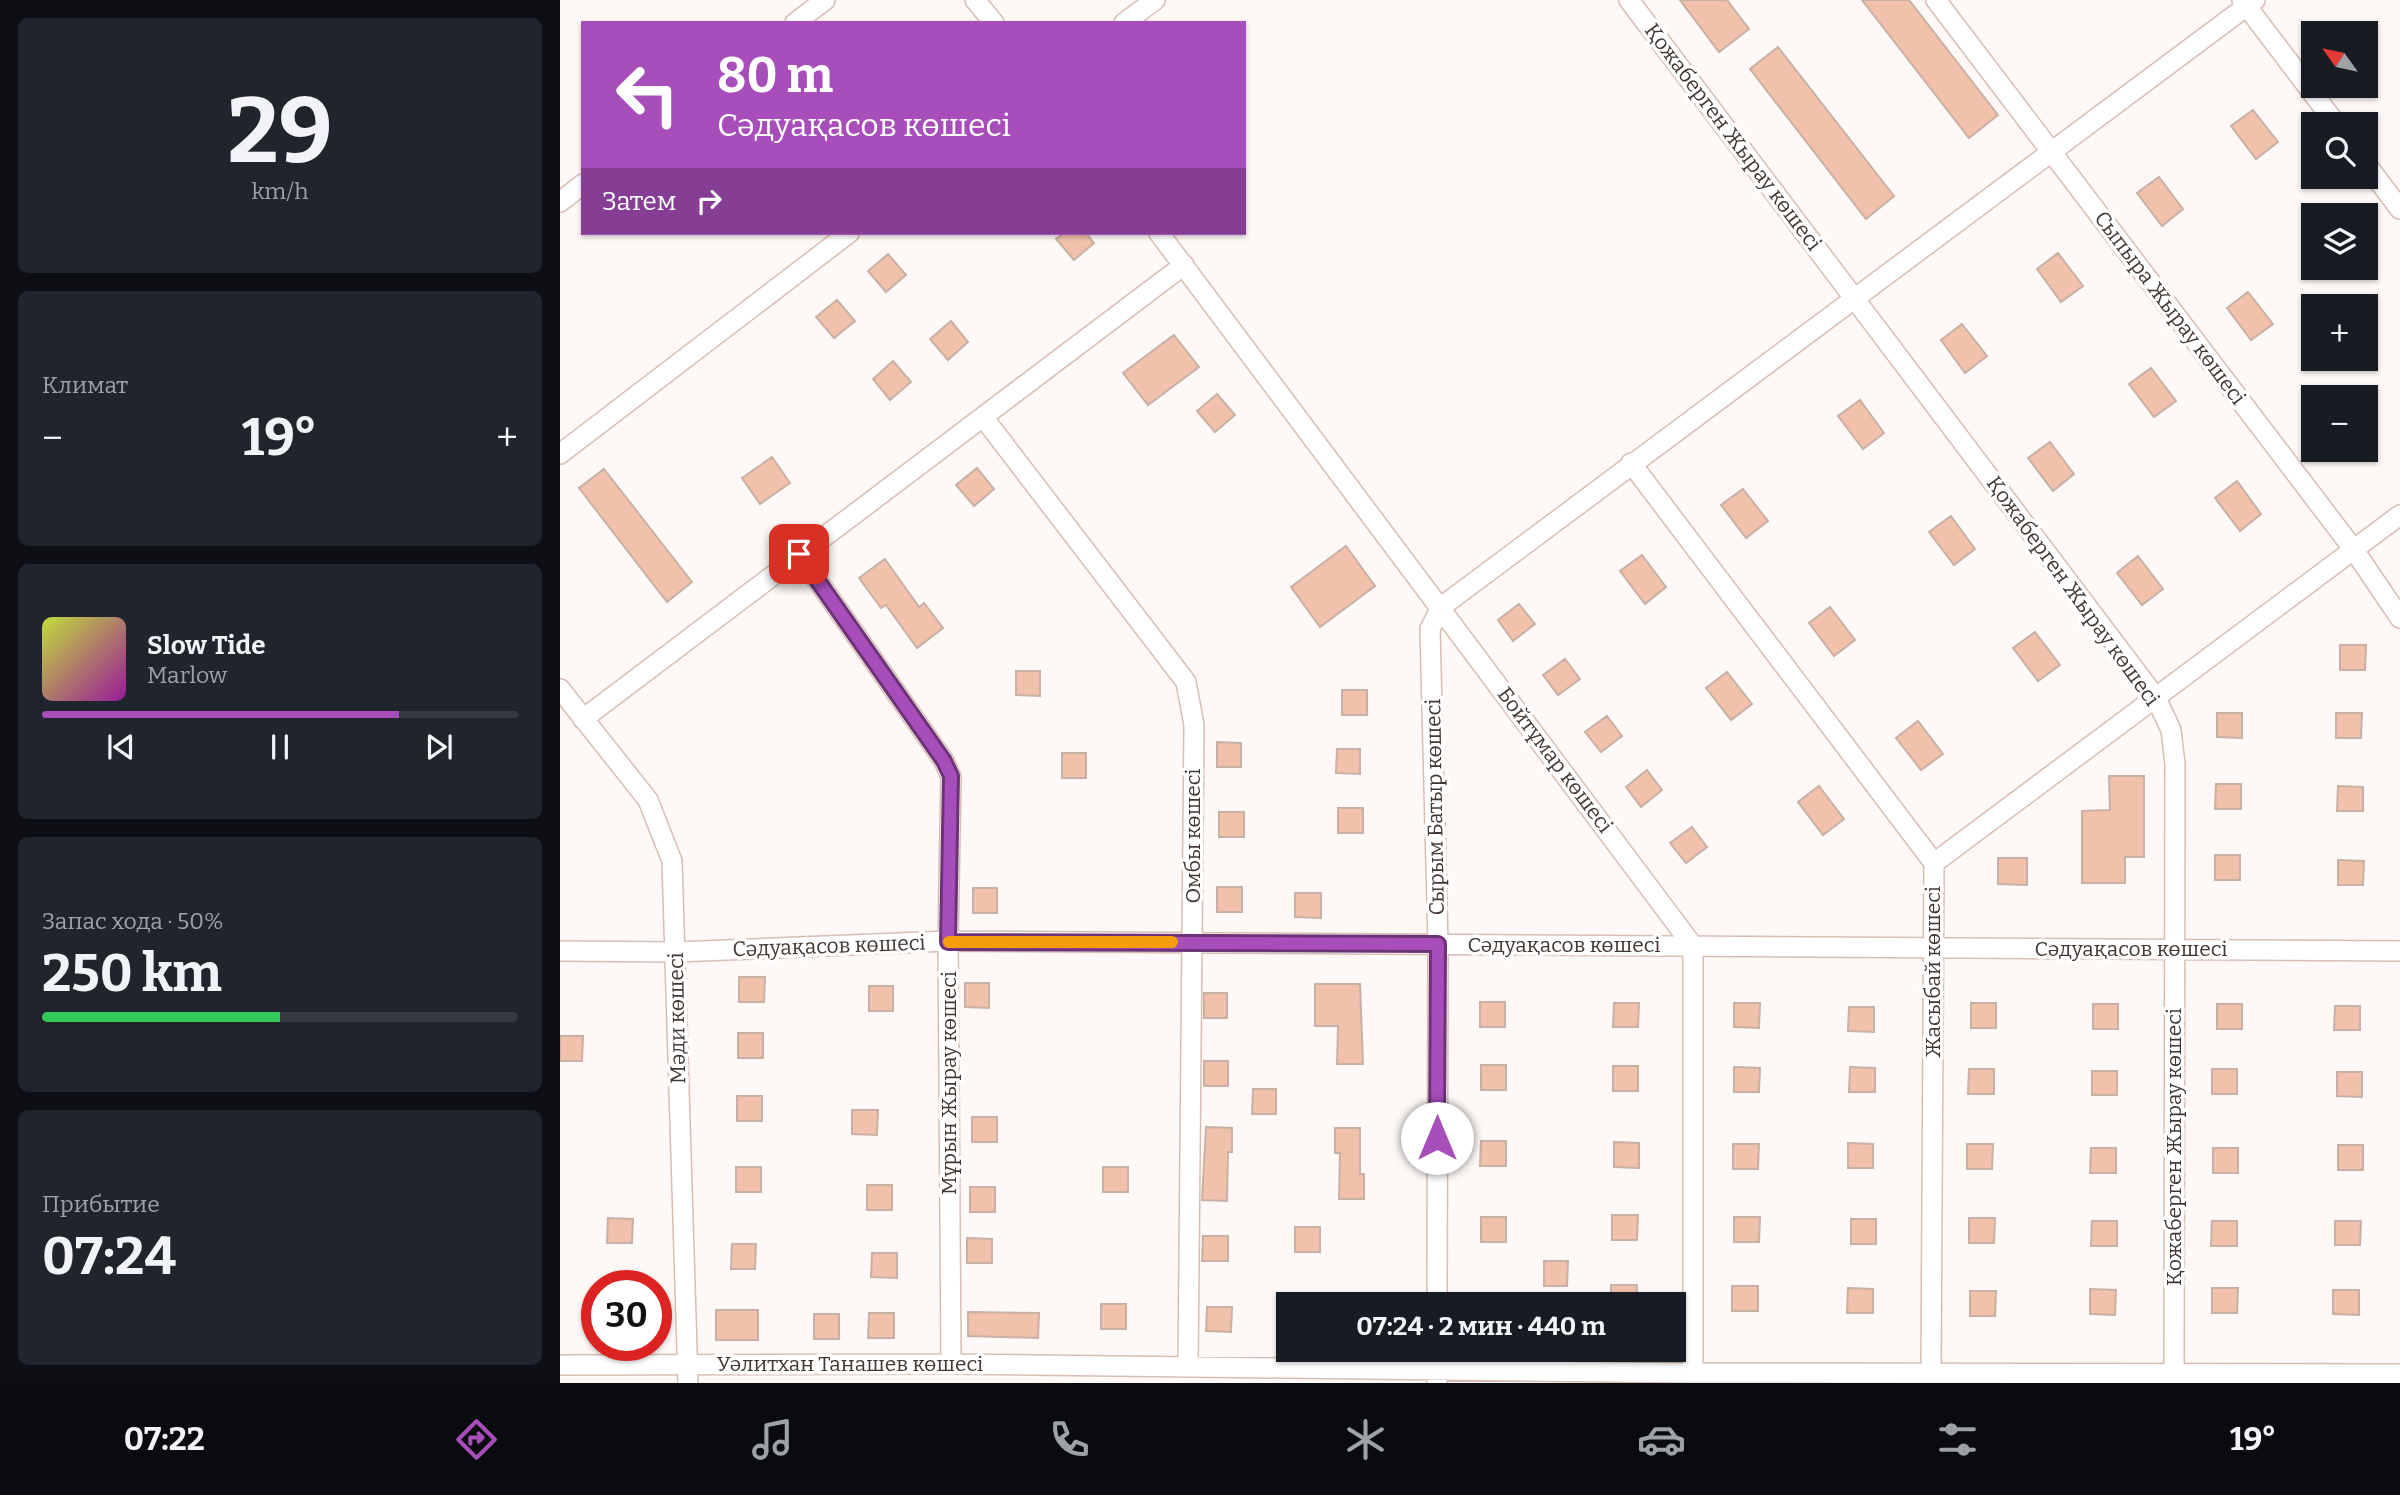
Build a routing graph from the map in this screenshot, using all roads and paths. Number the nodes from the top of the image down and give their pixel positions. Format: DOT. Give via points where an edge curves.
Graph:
graph roads {
  1 [pos="825,0"];
  2 [pos="975,0"];
  3 [pos="1155,0"];
  4 [pos="1629,0"];
  5 [pos="1936,0"];
  6 [pos="2248,2"];
  7 [pos="798,21"];
  8 [pos="992,21"];
  9 [pos="1127,21"];
  10 [pos="2327,112"];
  11 [pos="2052,152"];
  12 [pos="2378,180"];
  13 [pos="581,186"];
  14 [pos="560,202"];
  15 [pos="2400,209"];
  16 [pos="846,235"];
  17 [pos="1161,235"];
  18 [pos="1184,265"];
  19 [pos="1855,298"];
  20 [pos="983,417"];
  21 [pos="560,454"];
  22 [pos="1631,463"];
  23 [pos="2400,515"];
  24 [pos="2354,550"];
  25 [pos="799,554"];
  26 [pos="1441,607"];
  27 [pos="2400,618"];
  28 [pos="560,689"];
  29 [pos="2156,698"];
  30 [pos="583,719"];
  31 [pos="1934,863"];
  32 [pos="948,942"];
  33 [pos="1192,942"];
  34 [pos="1438,944"];
  35 [pos="1693,946"];
  36 [pos="2174,948"];
  37 [pos="1934,950"];
  38 [pos="560,951"];
  39 [pos="2400,951"];
  40 [pos="676,952"];
  41 [pos="1437,1292"];
  42 [pos="951,1364"];
  43 [pos="560,1365"];
  44 [pos="1188,1367"];
  45 [pos="687,1373"];
  46 [pos="1693,1373"];
  47 [pos="1931,1373"];
  48 [pos="2400,1374"];
  49 [pos="1436,1377"];
  50 [pos="2174,1379"];
  1 -- 7 [label="street"];
  2 -- 8 [label="street"];
  3 -- 9 [label="street"];
  4 -- 19 [label="street, Қожаберген Жырау көшесі"];
  5 -- 11 [label="street, Сыпыра Жырау көшесі"];
  6 -- 10 [label="street"];
  6 -- 11 [label="street"];
  11 -- 19 [label="street"];
  11 -- 24 [label="street, Сыпыра Жырау көшесі"];
  12 -- 15 [label="street"];
  13 -- 14 [label="street"];
  16 -- 21 [label="street"];
  17 -- 18 [label="street, Бойтұмар көшесі"];
  18 -- 20 [label="street"];
  18 -- 26 [label="street, Бойтұмар көшесі"];
  19 -- 22 [label="street"];
  19 -- 29 [label="street, Қожаберген Жырау көшесі"];
  20 -- 25 [label="street"];
  20 -- 33 [label="street, Омбы көшесі" via="1186,682 1194,725"];
  22 -- 26 [label="street"];
  22 -- 31 [label="street, Жасыбай көшесі"];
  23 -- 24 [label="street"];
  24 -- 27 [label="street, Сыпыра Жырау көшесі"];
  24 -- 29 [label="street"];
  25 -- 30 [label="street"];
  25 -- 32 [label="street, Мұрын Жырау көшесі" via="951,776"];
  26 -- 34 [label="street, Сырым Батыр көшесі" via="1430,629"];
  26 -- 35 [label="street, Бойтұмар көшесі"];
  28 -- 30 [label="street, Мәди көшесі"];
  29 -- 31 [label="street"];
  29 -- 36 [label="street, Қожаберген Жырау көшесі" via="2171,730 2175,764"];
  30 -- 40 [label="street, Мәди көшесі" via="648,800 672,861"];
  31 -- 37 [label="street, Жасыбай көшесі"];
  32 -- 33 [label="street, Сәдуақасов көшесі"];
  32 -- 40 [label="street, Сәдуақасов көшесі"];
  32 -- 42 [label="street, Мұрын Жырау көшесі"];
  33 -- 34 [label="street, Сәдуақасов көшесі"];
  33 -- 44 [label="street, Омбы көшесі"];
  34 -- 35 [label="street, Сәдуақасов көшесі"];
  34 -- 41 [label="street, Сырым Батыр көшесі"];
  35 -- 37 [label="street, Сәдуақасов көшесі"];
  35 -- 46 [label="street"];
  36 -- 37 [label="street, Сәдуақасов көшесі"];
  36 -- 39 [label="street, Сәдуақасов көшесі"];
  36 -- 50 [label="street, Қожаберген Жырау көшесі"];
  37 -- 47 [label="street, Жасыбай көшесі"];
  38 -- 40 [label="street, Сәдуақасов көшесі"];
  40 -- 45 [label="street, Мәди көшесі"];
  42 -- 44 [label="street, Уәлитхан Танашев көшесі"];
  42 -- 45 [label="street, Уәлитхан Танашев көшесі"];
  43 -- 45 [label="street, Уәлитхан Танашев көшесі"];
  44 -- 49 [label="street, Уәлитхан Танашев көшесі"];
  46 -- 47 [label="street, Уәлитхан Танашев көшесі"];
  46 -- 49 [label="street, Уәлитхан Танашев көшесі"];
  47 -- 50 [label="street, Уәлитхан Танашев көшесі"];
  48 -- 50 [label="street, Уәлитхан Танашев көшесі"];
}
